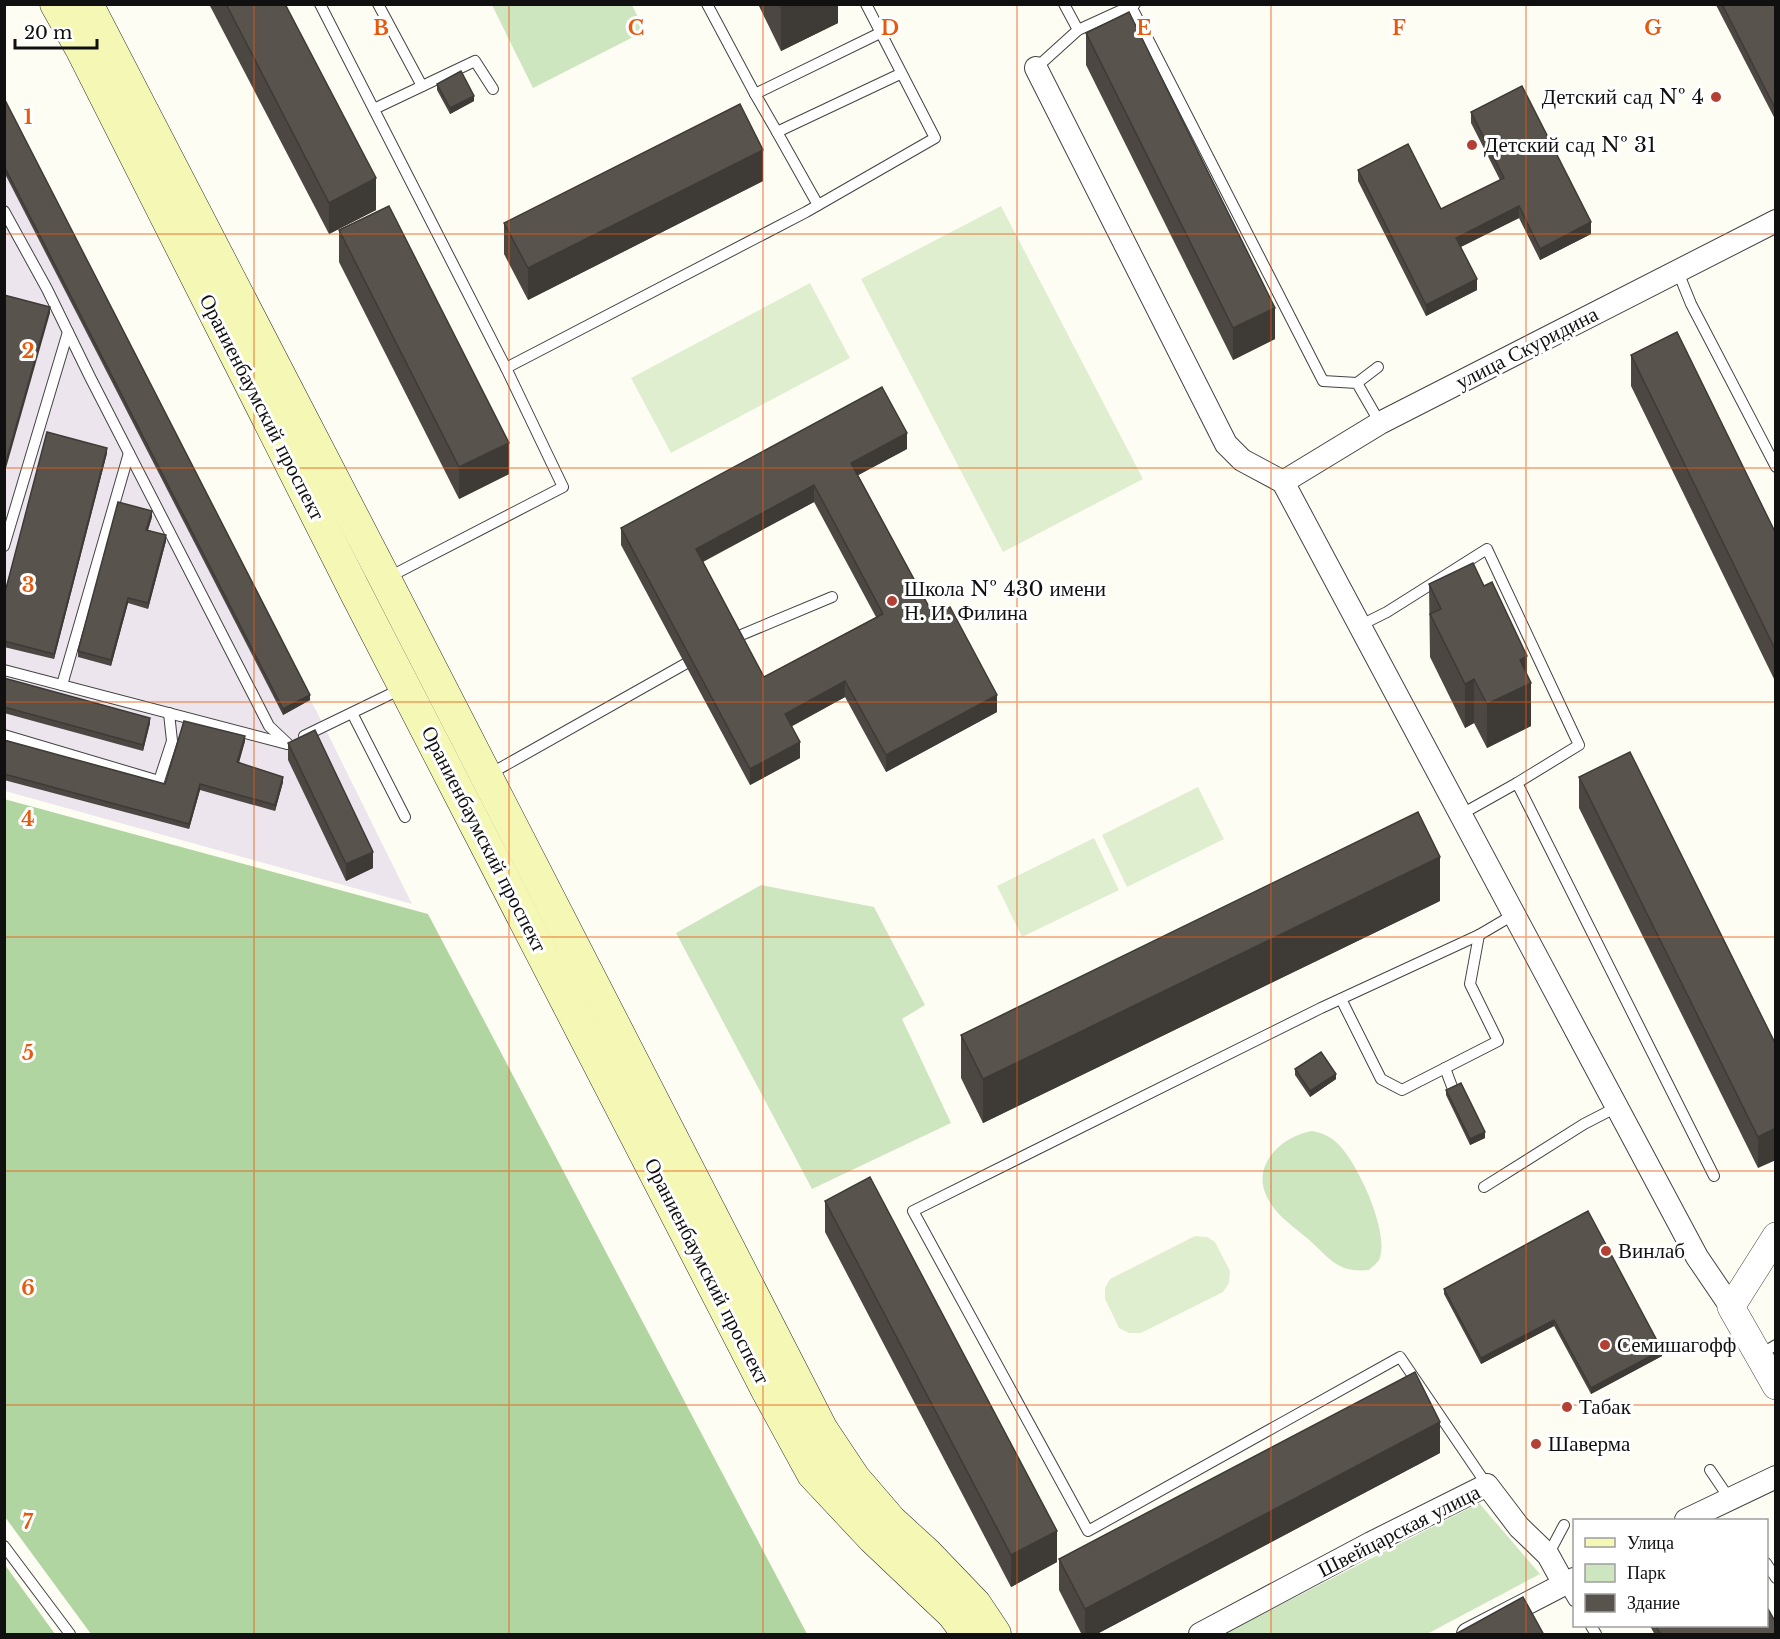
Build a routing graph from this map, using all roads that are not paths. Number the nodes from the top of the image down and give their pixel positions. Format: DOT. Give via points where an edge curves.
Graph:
graph roads {
  1 [pos="56,4"];
  2 [pos="87,4"];
  3 [pos="320,4"];
  4 [pos="378,4"];
  5 [pos="707,4"];
  6 [pos="866,4"];
  7 [pos="1064,4"];
  8 [pos="1133,5"];
  9 [pos="1078,30"];
  10 [pos="880,33"];
  11 [pos="1036,68"];
  12 [pos="900,74"];
  13 [pos="422,86"];
  14 [pos="493,89"];
  15 [pos="755,94"];
  16 [pos="374,109"];
  17 [pos="777,132"];
  18 [pos="818,204"];
  19 [pos="5,216"];
  20 [pos="1776,221"];
  21 [pos="1678,272"];
  22 [pos="68,332"];
  23 [pos="1378,367"];
  24 [pos="506,368"];
  25 [pos="1356,384"];
  26 [pos="1380,423"];
  27 [pos="129,453"];
  28 [pos="1776,467"];
  29 [pos="1283,482"];
  30 [pos="4,546"];
  31 [pos="385,579"];
  32 [pos="356,593"];
  33 [pos="832,597"];
  34 [pos="1359,626"];
  35 [pos="734,638"];
  36 [pos="685,664"];
  37 [pos="4,670"];
  38 [pos="419,680"];
  39 [pos="62,685"];
  40 [pos="169,713"];
  41 [pos="352,713"];
  42 [pos="4,735"];
  43 [pos="288,744"];
  44 [pos="485,776"];
  45 [pos="1516,783"];
  46 [pos="1460,815"];
  47 [pos="405,817"];
  48 [pos="1513,915"];
  49 [pos="1479,935"];
  50 [pos="1341,999"];
  51 [pos="1445,1068"];
  52 [pos="1454,1092"];
  53 [pos="1617,1107"];
  54 [pos="1714,1176"];
  55 [pos="1484,1187"];
  56 [pos="1776,1236"];
  57 [pos="1731,1307"];
  58 [pos="1767,1350"];
  59 [pos="1776,1386"];
  60 [pos="1710,1470"];
  61 [pos="1776,1477"];
  62 [pos="1487,1485"];
  63 [pos="1729,1498"];
  64 [pos="1690,1519"];
  65 [pos="1564,1525"];
  66 [pos="4,1546"];
  67 [pos="1548,1555"];
  68 [pos="1768,1565"];
  69 [pos="1776,1578"];
  70 [pos="1571,1588"];
  71 [pos="70,1635"];
  72 [pos="968,1635"];
  73 [pos="995,1635"];
  74 [pos="1200,1635"];
  75 [pos="1468,1635"];
  1 -- 32 [label="main road, Ораниенбаумский проспект"];
  2 -- 31 [label="main road, Ораниенбаумский проспект"];
  3 -- 16 [label="lane"];
  4 -- 13 [label="lane"];
  5 -- 15 [label="lane"];
  6 -- 10 [label="lane"];
  7 -- 9 [label="lane"];
  8 -- 9 [label="lane"];
  8 -- 25 [label="lane" via="1323,381"];
  9 -- 11 [label="lane"];
  10 -- 12 [label="lane"];
  10 -- 15 [label="lane"];
  11 -- 29 [label="street" via="1226,444 1242,460"];
  12 -- 17 [label="lane"];
  12 -- 18 [label="lane" via="936,138"];
  13 -- 14 [label="lane" via="475,61"];
  13 -- 16 [label="lane"];
  15 -- 17 [label="lane"];
  16 -- 24 [label="lane"];
  17 -- 18 [label="lane"];
  18 -- 24 [label="lane"];
  19 -- 22 [label="lane"];
  20 -- 21 [label="street, улица Скуридина"];
  21 -- 26 [label="street, улица Скуридина"];
  21 -- 28 [label="lane"];
  22 -- 27 [label="lane"];
  22 -- 30 [label="lane"];
  23 -- 25 [label="lane"];
  24 -- 31 [label="lane" via="563,487"];
  25 -- 26 [label="lane"];
  26 -- 29 [label="street, улица Скуридина"];
  27 -- 39 [label="lane"];
  27 -- 43 [label="lane" via="269,726"];
  29 -- 34 [label="street"];
  31 -- 32 [label="main road"];
  31 -- 38 [label="main road, Ораниенбаумский проспект"];
  32 -- 38 [label="main road, Ораниенбаумский проспект"];
  33 -- 35 [label="lane"];
  34 -- 45 [label="lane" via="1487,549 1579,745"];
  34 -- 46 [label="street"];
  36 -- 44 [label="lane"];
  37 -- 39 [label="lane"];
  38 -- 41 [label="lane"];
  38 -- 44 [label="main road, Ораниенбаумский проспект"];
  38 -- 72 [label="main road, Ораниенбаумский проспект" via="767,1390 813,1474 953,1614"];
  39 -- 40 [label="lane"];
  40 -- 42 [label="lane" via="172,741 159,781"];
  40 -- 43 [label="lane"];
  41 -- 43 [label="lane"];
  41 -- 47 [label="lane"];
  44 -- 73 [label="main road, Ораниенбаумский проспект" via="822,1430 854,1478 891,1521 975,1604"];
  45 -- 46 [label="lane"];
  45 -- 54 [label="lane"];
  46 -- 48 [label="street"];
  48 -- 49 [label="lane"];
  48 -- 53 [label="street"];
  49 -- 50 [label="lane"];
  49 -- 51 [label="lane" via="1470,984 1498,1041"];
  50 -- 51 [label="lane" via="1381,1079 1402,1090"];
  50 -- 62 [label="lane" via="914,1211 1088,1531 1400,1357"];
  51 -- 52 [label="lane"];
  53 -- 55 [label="lane"];
  53 -- 57 [label="street" via="1697,1257"];
  56 -- 57 [label="street"];
  57 -- 58 [label="street"];
  58 -- 59 [label="street"];
  60 -- 63 [label="lane"];
  61 -- 63 [label="street"];
  62 -- 67 [label="street, Швейцарская улица" via="1519,1527"];
  62 -- 74 [label="street, Швейцарская улица"];
  63 -- 64 [label="street"];
  65 -- 67 [label="lane"];
  66 -- 71 [label="lane"];
  67 -- 70 [label="street, Швейцарская улица"];
  68 -- 69 [label="lane"];
  70 -- 75 [label="street, Швейцарская улица"];
}
